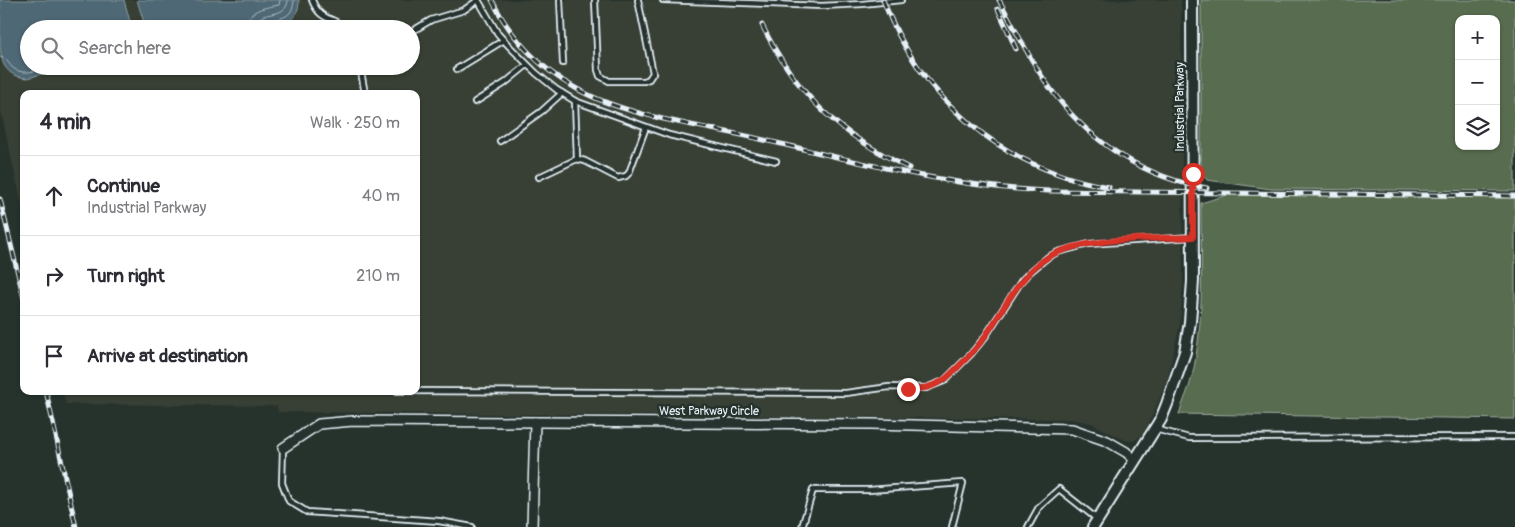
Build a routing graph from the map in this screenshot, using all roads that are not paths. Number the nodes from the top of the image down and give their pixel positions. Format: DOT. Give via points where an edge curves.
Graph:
graph roads {
  1 [pos="312,0"];
  2 [pos="478,0"];
  3 [pos="560,0"];
  4 [pos="596,0"];
  5 [pos="638,0"];
  6 [pos="663,0"];
  7 [pos="902,0"];
  8 [pos="1192,0"];
  9 [pos="733,1"];
  10 [pos="848,2"];
  11 [pos="803,3"];
  12 [pos="332,20"];
  13 [pos="420,27"];
  14 [pos="504,40"];
  15 [pos="563,63"];
  16 [pos="527,65"];
  17 [pos="457,69"];
  18 [pos="362,75"];
  19 [pos="364,90"];
  20 [pos="562,93"];
  21 [pos="575,101"];
  22 [pos="475,102"];
  23 [pos="646,127"];
  24 [pos="500,140"];
  25 [pos="577,160"];
  26 [pos="776,161"];
  27 [pos="539,178"];
  28 [pos="1193,237"];
  29 [pos="420,391"];
  30 [pos="535,422"];
  31 [pos="1154,429"];
  32 [pos="1515,437"];
  33 [pos="284,448"];
  34 [pos="1135,460"];
  35 [pos="1096,524"];
  36 [pos="472,527"];
  37 [pos="532,527"];
  38 [pos="802,527"];
  39 [pos="952,527"];
  40 [pos="1028,527"];
  1 -- 12 [label="lane" via="322,16"];
  2 -- 13 [label="lane" via="469,8"];
  2 -- 14 [label="lane"];
  3 -- 15 [label="lane"];
  4 -- 5 [label="lane" via="600,76 610,81 644,81 653,73"];
  6 -- 9 [label="lane"];
  7 -- 10 [label="lane"];
  8 -- 28 [label="street, Industrial Parkway"];
  9 -- 11 [label="lane"];
  10 -- 11 [label="lane"];
  14 -- 16 [label="lane"];
  14 -- 17 [label="lane"];
  16 -- 20 [label="lane"];
  16 -- 22 [label="lane"];
  18 -- 19 [label="lane"];
  20 -- 21 [label="lane"];
  20 -- 24 [label="lane"];
  21 -- 23 [label="lane"];
  21 -- 25 [label="lane"];
  23 -- 25 [label="lane" via="629,172 622,178"];
  23 -- 26 [label="lane"];
  25 -- 27 [label="lane"];
  28 -- 29 [label="lane" via="1078,245 1048,257 1022,280 971,354 944,381 926,388 889,387 846,393"];
  28 -- 31 [label="street, Industrial Parkway" via="1194,281 1184,352 1176,381"];
  30 -- 33 [label="street, West Parkway Circle" via="327,423 319,424"];
  30 -- 34 [label="street, West Parkway Circle" via="1072,429 1107,441"];
  30 -- 37 [label="street"];
  31 -- 32 [label="lane" via="1189,438"];
  31 -- 34 [label="street, Industrial Parkway"];
  33 -- 36 [label="lane" via="282,483 289,501 307,512 439,521"];
  34 -- 35 [label="street, Industrial Parkway"];
  35 -- 40 [label="lane" via="1059,489 1039,508"];
  38 -- 39 [label="lane" via="813,490 869,490 963,483"];
}
